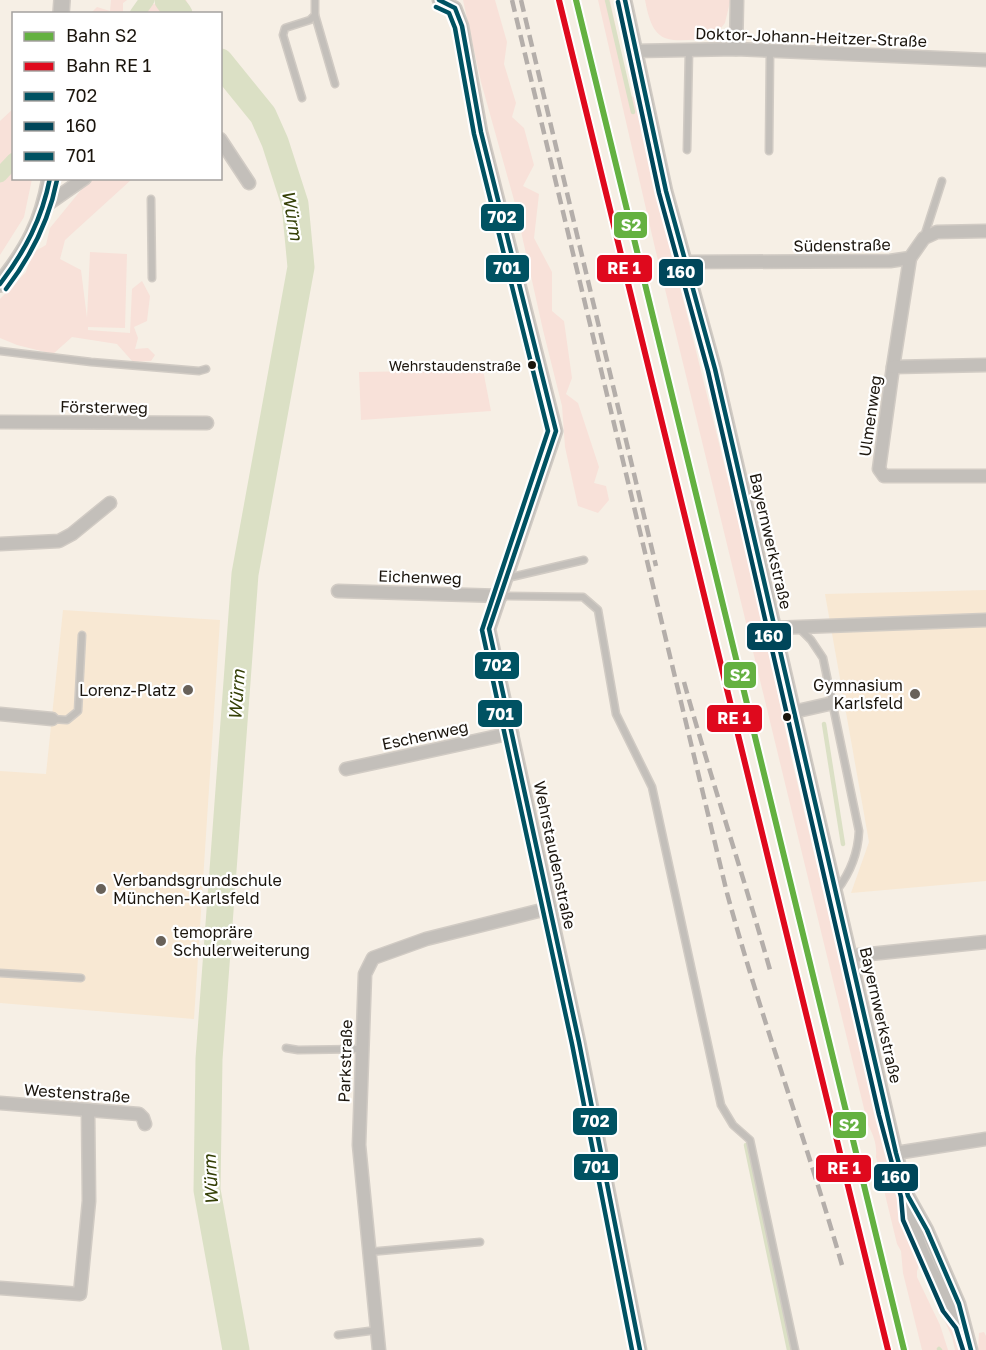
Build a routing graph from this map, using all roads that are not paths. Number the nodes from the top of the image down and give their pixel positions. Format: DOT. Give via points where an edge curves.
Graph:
graph roads {
  1 [pos="315,0"];
  2 [pos="439,0"];
  3 [pos="625,0"];
  4 [pos="737,0"];
  5 [pos="315,15"];
  6 [pos="736,49"];
  7 [pos="689,50"];
  8 [pos="636,51"];
  9 [pos="770,51"];
  10 [pos="986,60"];
  11 [pos="335,84"];
  12 [pos="302,98"];
  13 [pos="222,142"];
  14 [pos="687,150"];
  15 [pos="769,151"];
  16 [pos="50,180"];
  17 [pos="82,180"];
  18 [pos="942,181"];
  19 [pos="249,183"];
  20 [pos="151,199"];
  21 [pos="45,206"];
  22 [pos="986,231"];
  23 [pos="924,238"];
  24 [pos="910,258"];
  25 [pos="687,262"];
  26 [pos="152,278"];
  27 [pos="0,284"];
  28 [pos="0,351"];
  29 [pos="986,365"];
  30 [pos="893,367"];
  31 [pos="206,369"];
  32 [pos="0,422"];
  33 [pos="207,423"];
  34 [pos="986,476"];
  35 [pos="110,502"];
  36 [pos="0,544"];
  37 [pos="584,560"];
  38 [pos="507,578"];
  39 [pos="338,591"];
  40 [pos="501,596"];
  41 [pos="986,620"];
  42 [pos="798,627"];
  43 [pos="774,628"];
  44 [pos="82,635"];
  45 [pos="833,704"];
  46 [pos="793,712"];
  47 [pos="0,714"];
  48 [pos="52,719"];
  49 [pos="512,733"];
  50 [pos="346,769"];
  51 [pos="835,892"];
  52 [pos="550,908"];
  53 [pos="986,942"];
  54 [pos="851,956"];
  55 [pos="0,973"];
  56 [pos="81,978"];
  57 [pos="286,1048"];
  58 [pos="362,1049"];
  59 [pos="0,1103"];
  60 [pos="88,1110"];
  61 [pos="145,1124"];
  62 [pos="986,1139"];
  63 [pos="896,1153"];
  64 [pos="480,1242"];
  65 [pos="369,1252"];
  66 [pos="0,1288"];
  67 [pos="377,1330"];
  68 [pos="338,1335"];
  69 [pos="379,1350"];
  70 [pos="640,1350"];
  71 [pos="795,1350"];
  72 [pos="971,1350"];
  1 -- 5 [label="lane"];
  2 -- 38 [label="street, Wehrstaudenstraße" via="455,8 462,26 481,132 556,431"];
  3 -- 8 [label="street, Bayernwerkstraße"];
  4 -- 6 [label="street"];
  5 -- 11 [label="lane"];
  5 -- 12 [label="lane" via="285,28 283,35"];
  6 -- 7 [label="street, Doktor-Johann-Heitzer-Straße"];
  6 -- 9 [label="street, Doktor-Johann-Heitzer-Straße"];
  7 -- 8 [label="street, Doktor-Johann-Heitzer-Straße"];
  7 -- 14 [label="lane"];
  8 -- 25 [label="street, Bayernwerkstraße" via="666,191"];
  9 -- 10 [label="street, Doktor-Johann-Heitzer-Straße"];
  9 -- 15 [label="lane"];
  13 -- 19 [label="street"];
  16 -- 21 [label="street"];
  17 -- 21 [label="street"];
  18 -- 23 [label="lane"];
  20 -- 26 [label="lane"];
  21 -- 27 [label="street" via="35,232"];
  22 -- 23 [label="street" via="937,232"];
  23 -- 24 [label="street, Südenstraße"];
  24 -- 25 [label="street, Südenstraße"];
  24 -- 30 [label="street, Ulmenweg"];
  25 -- 43 [label="street, Bayernwerkstraße"];
  28 -- 31 [label="lane" via="112,364"];
  29 -- 30 [label="street"];
  30 -- 34 [label="street, Ulmenweg" via="879,469 884,476"];
  32 -- 33 [label="street, Försterweg"];
  35 -- 36 [label="street" via="59,541"];
  37 -- 38 [label="lane"];
  38 -- 40 [label="street, Wehrstaudenstraße"];
  39 -- 40 [label="street, Eichenweg"];
  40 -- 49 [label="street, Wehrstaudenstraße" via="489,629"];
  40 -- 71 [label="lane" via="583,597 598,610 616,714 652,787 721,1105 733,1125 750,1140"];
  41 -- 42 [label="street"];
  42 -- 43 [label="street"];
  42 -- 45 [label="lane" via="823,658"];
  43 -- 46 [label="street, Bayernwerkstraße"];
  44 -- 48 [label="lane" via="78,711 67,720"];
  45 -- 46 [label="street"];
  45 -- 51 [label="lane" via="859,831 858,846 846,878"];
  46 -- 51 [label="street, Bayernwerkstraße"];
  47 -- 48 [label="street"];
  49 -- 50 [label="street, Eschenweg"];
  49 -- 52 [label="street, Wehrstaudenstraße"];
  51 -- 54 [label="street, Bayernwerkstraße"];
  52 -- 58 [label="street, Parkstraße" via="426,939 374,958 365,974"];
  52 -- 70 [label="street, Wehrstaudenstraße"];
  53 -- 54 [label="street"];
  54 -- 63 [label="street, Bayernwerkstraße"];
  55 -- 56 [label="lane"];
  57 -- 58 [label="lane"];
  58 -- 65 [label="street, Parkstraße" via="359,1145"];
  59 -- 60 [label="street, Westenstraße"];
  60 -- 61 [label="street, Westenstraße" via="139,1114"];
  60 -- 66 [label="street" via="89,1201 80,1294"];
  62 -- 63 [label="street"];
  63 -- 72 [label="street, Bayernwerkstraße" via="908,1196 959,1304"];
  64 -- 65 [label="lane"];
  65 -- 67 [label="street, Parkstraße"];
  67 -- 68 [label="lane"];
  67 -- 69 [label="street, Parkstraße"];
}
